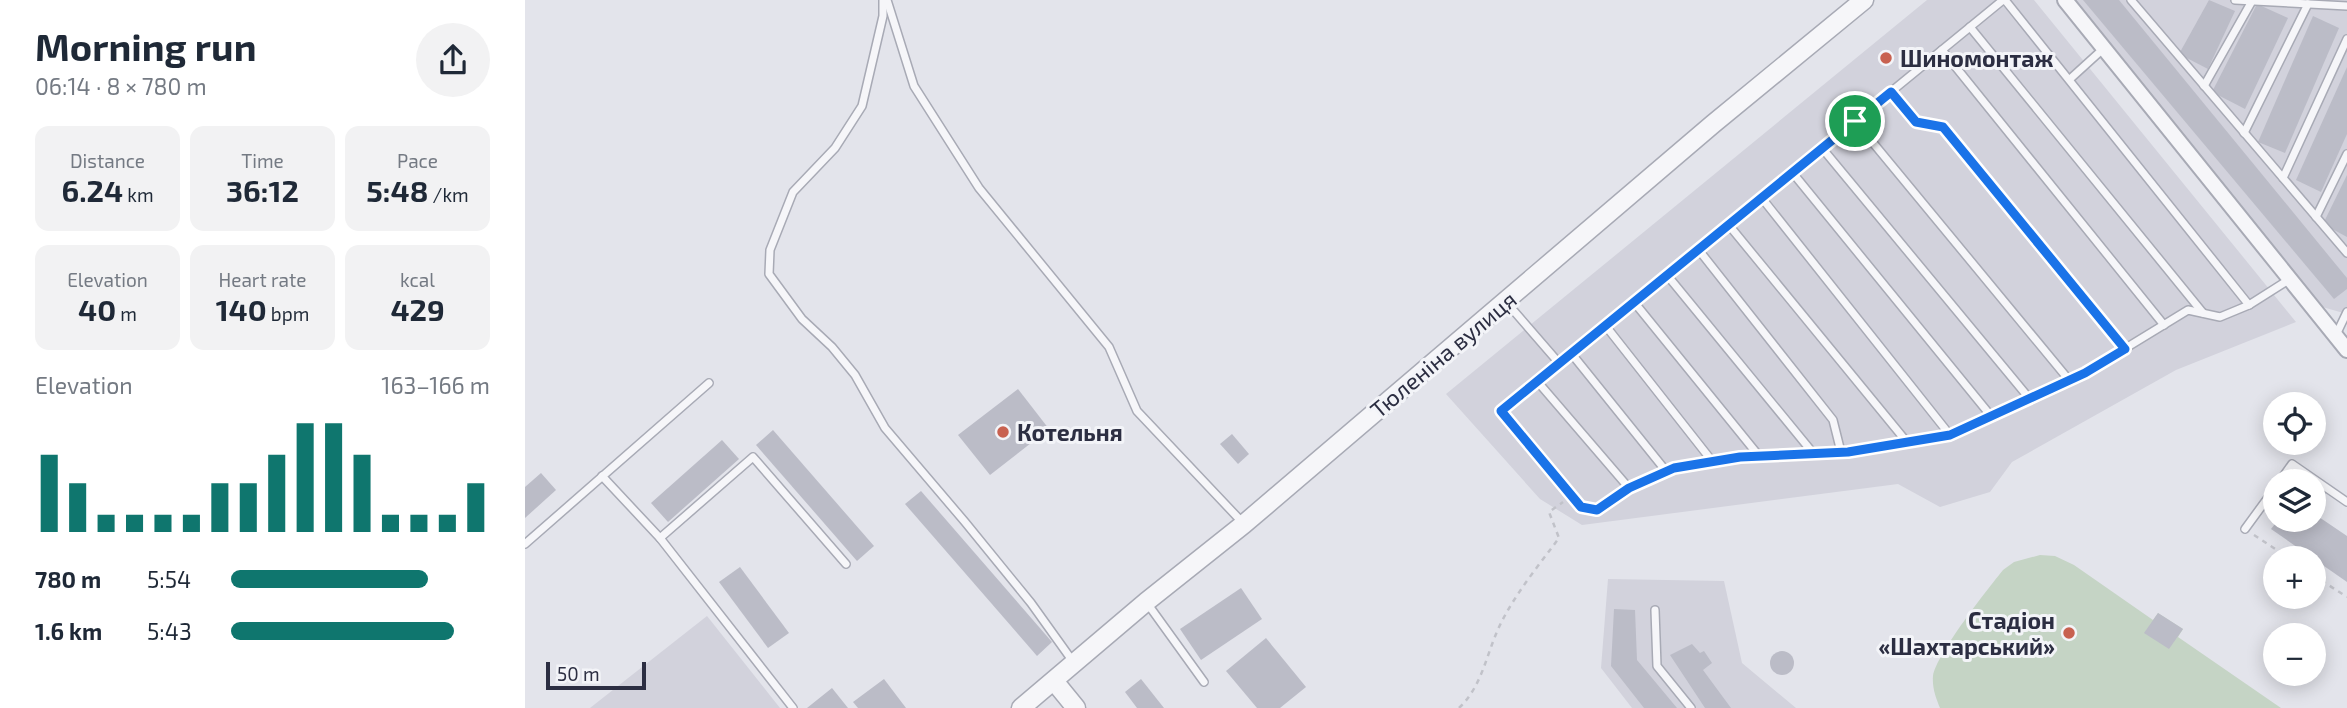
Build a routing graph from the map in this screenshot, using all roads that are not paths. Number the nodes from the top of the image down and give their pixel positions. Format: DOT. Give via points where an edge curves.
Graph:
graph roads {
  1 [pos="885,0"];
  2 [pos="1864,0"];
  3 [pos="2004,0"];
  4 [pos="2065,0"];
  5 [pos="2131,0"];
  6 [pos="2235,0"];
  7 [pos="2252,1"];
  8 [pos="2308,4"];
  9 [pos="2347,6"];
  10 [pos="1970,27"];
  11 [pos="2347,39"];
  12 [pos="2103,49"];
  13 [pos="1942,50"];
  14 [pos="2070,79"];
  15 [pos="2204,86"];
  16 [pos="1891,92"];
  17 [pos="1855,121"];
  18 [pos="2244,133"];
  19 [pos="1822,148"];
  20 [pos="2347,154"];
  21 [pos="1792,172"];
  22 [pos="2283,178"];
  23 [pos="1761,197"];
  24 [pos="2316,217"];
  25 [pos="1728,224"];
  26 [pos="1698,250"];
  27 [pos="2347,253"];
  28 [pos="1667,275"];
  29 [pos="2290,279"];
  30 [pos="1505,302"];
  31 [pos="1634,302"];
  32 [pos="2249,304"];
  33 [pos="2347,312"];
  34 [pos="2203,313"];
  35 [pos="1605,325"];
  36 [pos="2164,325"];
  37 [pos="2335,335"];
  38 [pos="2125,349"];
  39 [pos="2347,350"];
  40 [pos="1571,353"];
  41 [pos="1559,363"];
  42 [pos="2070,380"];
  43 [pos="1537,381"];
  44 [pos="709,383"];
  45 [pos="2029,398"];
  46 [pos="1991,416"];
  47 [pos="1950,435"];
  48 [pos="1906,441"];
  49 [pos="1841,452"];
  50 [pos="1813,453"];
  51 [pos="1759,456"];
  52 [pos="1712,461"];
  53 [pos="1666,471"];
  54 [pos="602,476"];
  55 [pos="2326,487"];
  56 [pos="1629,488"];
  57 [pos="2347,502"];
  58 [pos="2263,504"];
  59 [pos="1244,524"];
  60 [pos="2245,529"];
  61 [pos="660,538"];
  62 [pos="525,544"];
  63 [pos="846,564"];
  64 [pos="1146,602"];
  65 [pos="1655,610"];
  66 [pos="1074,664"];
  67 [pos="1053,681"];
  68 [pos="1204,682"];
  69 [pos="793,708"];
  70 [pos="1021,708"];
  71 [pos="1076,708"];
  72 [pos="1691,708"];
  1 -- 59 [label="lane" via="914,86 979,188 1109,347 1137,411"];
  1 -- 66 [label="lane" via="862,106 835,148 793,192 770,250 769,274 802,319 855,375 885,428 1031,603"];
  2 -- 30 [label="street, Тюленіна вулиця"];
  3 -- 10 [label="lane"];
  3 -- 14 [label="lane"];
  4 -- 12 [label="street"];
  5 -- 15 [label="lane"];
  6 -- 7 [label="lane"];
  7 -- 8 [label="lane"];
  7 -- 15 [label="lane"];
  8 -- 9 [label="lane"];
  8 -- 18 [label="lane"];
  10 -- 13 [label="lane"];
  10 -- 34 [label="lane"];
  11 -- 22 [label="lane"];
  12 -- 14 [label="lane"];
  12 -- 29 [label="street"];
  13 -- 16 [label="lane"];
  13 -- 36 [label="lane"];
  14 -- 32 [label="lane"];
  15 -- 18 [label="lane"];
  16 -- 17 [label="lane"];
  16 -- 38 [label="lane" via="1916,122 1943,127"];
  17 -- 19 [label="lane"];
  17 -- 42 [label="lane"];
  18 -- 22 [label="lane"];
  19 -- 21 [label="lane"];
  19 -- 45 [label="lane"];
  20 -- 24 [label="lane"];
  21 -- 23 [label="lane"];
  21 -- 46 [label="lane"];
  22 -- 24 [label="lane"];
  23 -- 25 [label="lane"];
  23 -- 47 [label="lane"];
  24 -- 27 [label="lane"];
  25 -- 26 [label="lane"];
  25 -- 48 [label="lane"];
  26 -- 28 [label="lane"];
  26 -- 49 [label="lane" via="1833,420"];
  28 -- 31 [label="lane"];
  28 -- 50 [label="lane"];
  29 -- 32 [label="lane"];
  29 -- 37 [label="street"];
  30 -- 41 [label="lane"];
  30 -- 59 [label="street, Тюленіна вулиця"];
  31 -- 35 [label="lane"];
  31 -- 51 [label="lane"];
  32 -- 34 [label="lane" via="2220,317"];
  33 -- 37 [label="lane"];
  34 -- 36 [label="lane" via="2188,310"];
  35 -- 40 [label="lane"];
  35 -- 52 [label="lane"];
  36 -- 38 [label="lane"];
  37 -- 39 [label="street"];
  38 -- 42 [label="lane"];
  40 -- 41 [label="lane"];
  40 -- 53 [label="lane"];
  41 -- 43 [label="lane"];
  42 -- 45 [label="lane"];
  43 -- 56 [label="lane"];
  43 -- 56 [label="lane" via="1501,411 1581,507 1597,510"];
  44 -- 54 [label="lane"];
  45 -- 46 [label="lane"];
  46 -- 47 [label="lane"];
  47 -- 48 [label="lane"];
  48 -- 49 [label="lane"];
  49 -- 50 [label="lane"];
  50 -- 51 [label="lane"];
  51 -- 52 [label="lane"];
  52 -- 53 [label="lane"];
  53 -- 56 [label="lane"];
  54 -- 61 [label="lane"];
  54 -- 62 [label="lane"];
  55 -- 57 [label="lane"];
  58 -- 60 [label="lane"];
  59 -- 64 [label="street, Тюленіна вулиця"];
  61 -- 63 [label="lane" via="753,457"];
  61 -- 69 [label="lane"];
  64 -- 66 [label="street, Тюленіна вулиця"];
  64 -- 68 [label="lane"];
  65 -- 72 [label="lane" via="1657,666"];
  66 -- 67 [label="street, Тюленіна вулиця"];
  67 -- 70 [label="street, Тюленіна вулиця"];
  67 -- 71 [label="street"];
}
